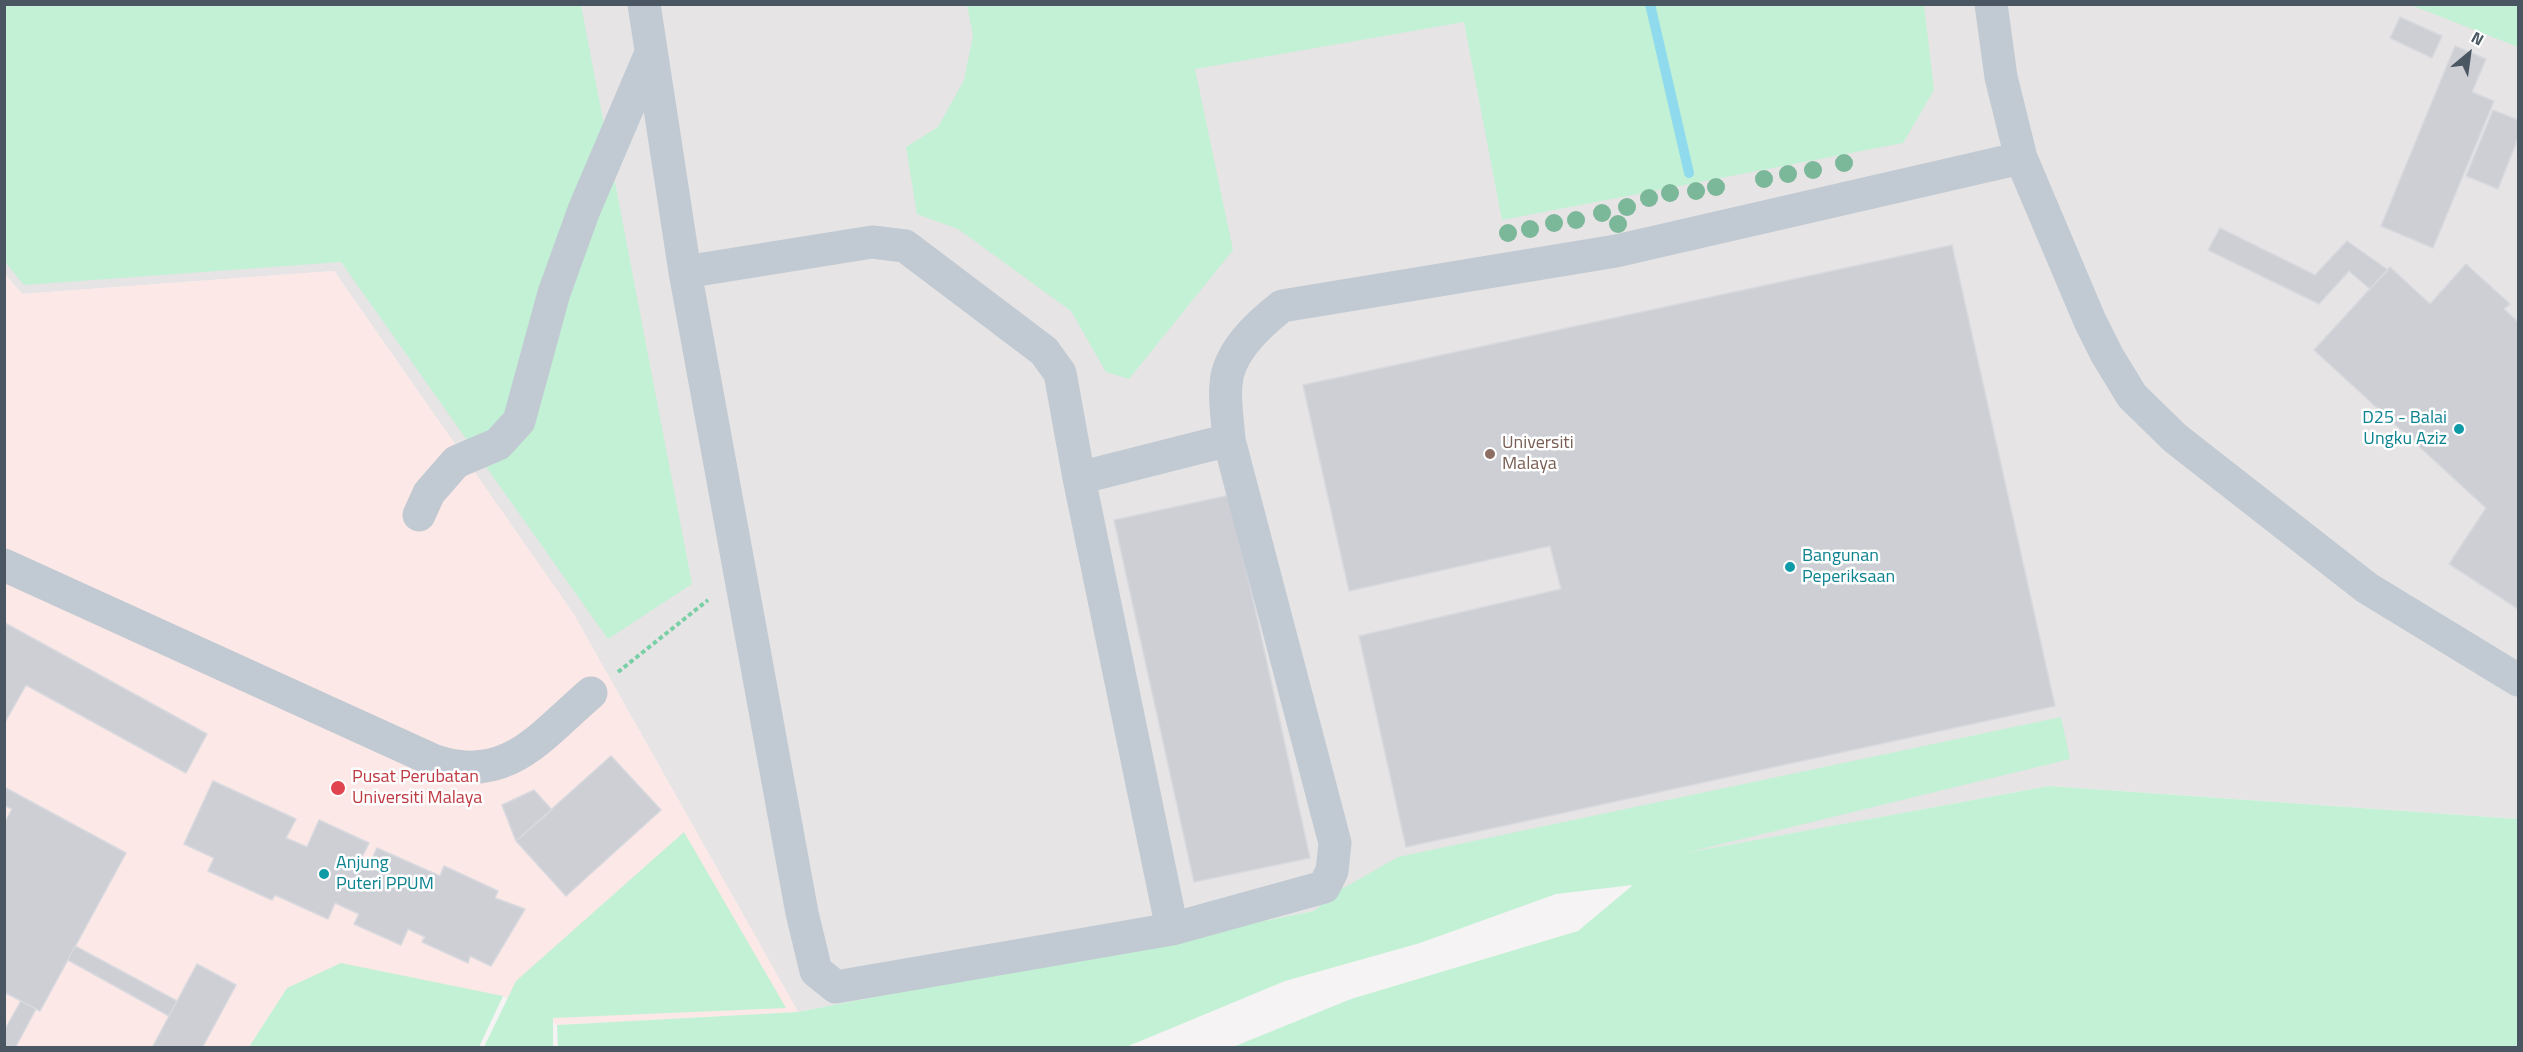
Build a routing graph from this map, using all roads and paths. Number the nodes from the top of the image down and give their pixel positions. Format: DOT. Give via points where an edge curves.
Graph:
graph roads {
  1 [pos="644,4"];
  2 [pos="1991,4"];
  3 [pos="651,53"];
  4 [pos="2021,158"];
  5 [pos="685,272"];
  6 [pos="1230,440"];
  7 [pos="1078,478"];
  8 [pos="419,515"];
  9 [pos="4,565"];
  10 [pos="741,573"];
  11 [pos="2518,680"];
  12 [pos="591,693"];
  13 [pos="1172,928"];
  1 -- 3 [label="lane"];
  2 -- 4 [label="lane" via="2001,77"];
  3 -- 5 [label="lane"];
  3 -- 8 [label="lane" via="584,210 554,293 519,421 498,444 456,462 429,493"];
  4 -- 6 [label="lane" via="1616,251 1282,306 1257,326 1234,358 1226,382"];
  4 -- 11 [label="lane" via="2090,321 2132,396 2175,438 2367,588"];
  5 -- 7 [label="lane" via="872,242 911,249 1044,351 1060,373"];
  5 -- 10 [label="lane"];
  6 -- 7 [label="lane"];
  6 -- 13 [label="lane" via="1335,843 1332,871 1324,887"];
  7 -- 13 [label="lane"];
  9 -- 12 [label="lane" via="458,768 507,761"];
  10 -- 12 [label="path"];
  10 -- 13 [label="lane" via="816,972 836,987"];
}
